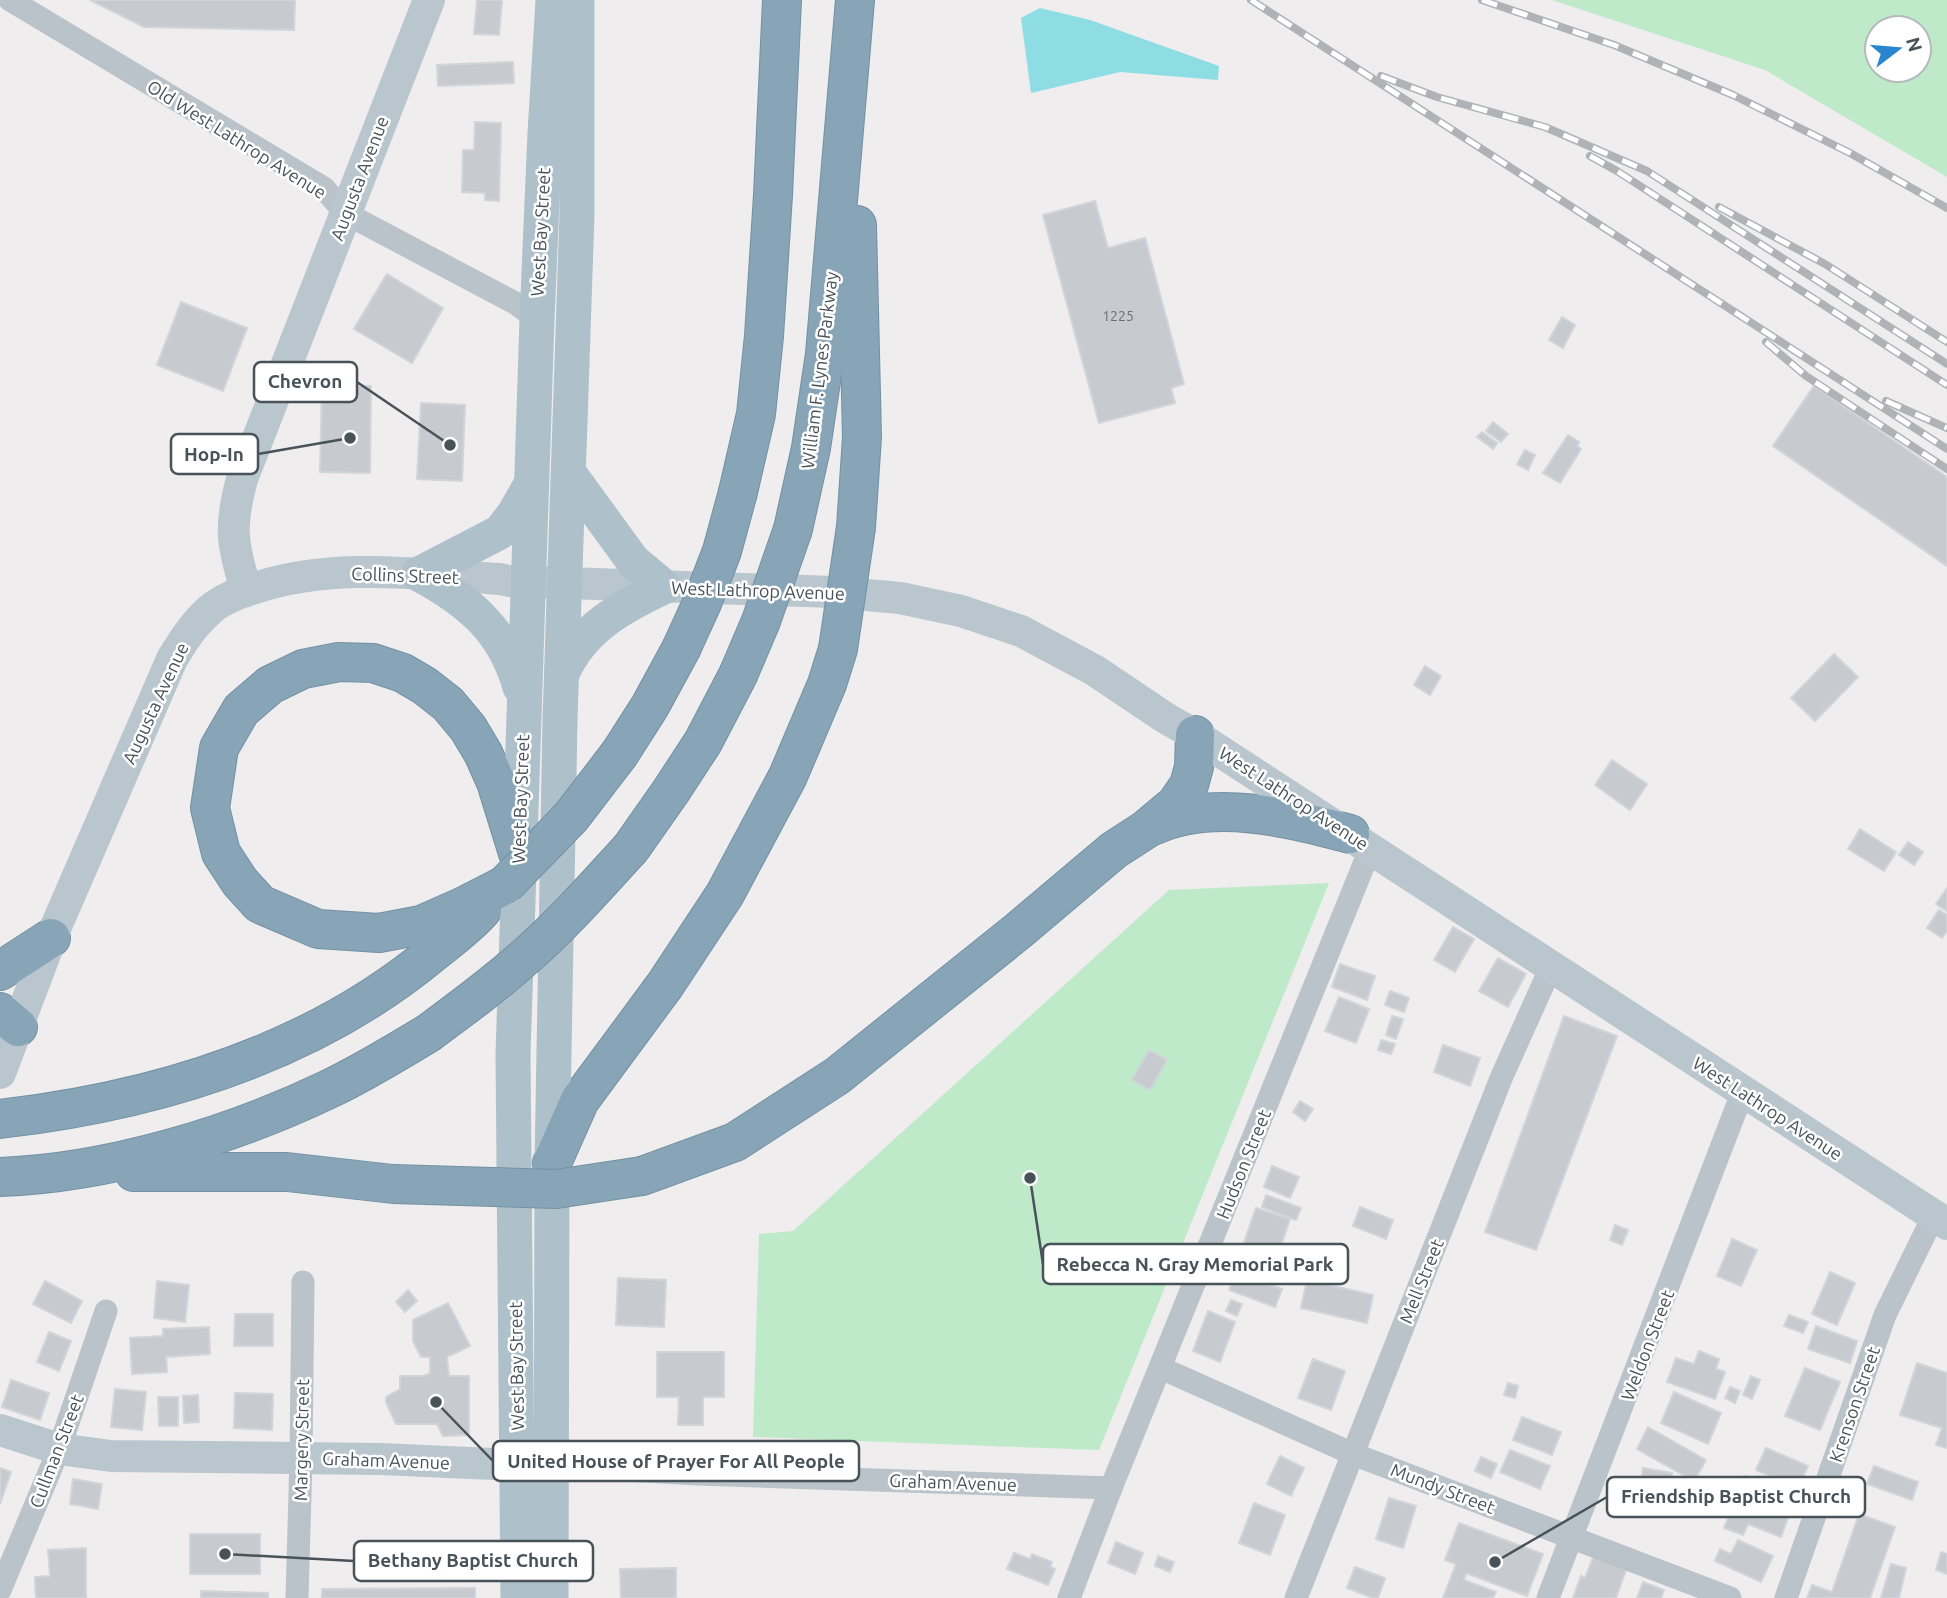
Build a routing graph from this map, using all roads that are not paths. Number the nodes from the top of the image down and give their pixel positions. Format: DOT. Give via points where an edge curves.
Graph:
graph roads {
  1 [pos="10,0"];
  2 [pos="429,0"];
  3 [pos="553,0"];
  4 [pos="577,0"];
  5 [pos="782,0"];
  6 [pos="857,0"];
  7 [pos="345,212"];
  8 [pos="537,319"];
  9 [pos="569,473"];
  10 [pos="531,484"];
  11 [pos="419,574"];
  12 [pos="528,582"];
  13 [pos="566,584"];
  14 [pos="664,587"];
  15 [pos="246,590"];
  16 [pos="562,674"];
  17 [pos="524,698"];
  18 [pos="1195,735"];
  19 [pos="1145,830"];
  20 [pos="1360,841"];
  21 [pos="512,869"];
  22 [pos="468,913"];
  23 [pos="51,938"];
  24 [pos="1551,967"];
  25 [pos="0,971"];
  26 [pos="9,1020"];
  27 [pos="0,1073"];
  28 [pos="1743,1091"];
  29 [pos="0,1119"];
  30 [pos="552,1163"];
  31 [pos="76,1170"];
  32 [pos="16,1176"];
  33 [pos="1940,1220"];
  34 [pos="303,1282"];
  35 [pos="106,1311"];
  36 [pos="1161,1368"];
  37 [pos="0,1430"];
  38 [pos="59,1449"];
  39 [pos="1353,1454"];
  40 [pos="301,1458"];
  41 [pos="517,1465"];
  42 [pos="552,1466"];
  43 [pos="1111,1488"];
  44 [pos="1573,1537"];
  45 [pos="0,1590"];
  46 [pos="297,1598"];
  47 [pos="518,1598"];
  48 [pos="551,1598"];
  49 [pos="1069,1598"];
  50 [pos="1296,1598"];
  51 [pos="1548,1598"];
  52 [pos="1730,1598"];
  53 [pos="1786,1598"];
  1 -- 7 [label="street, Old West Lathrop Avenue" via="324,188"];
  2 -- 7 [label="street, Augusta Avenue"];
  3 -- 8 [label="main road, West Bay Street"];
  4 -- 9 [label="main road, West Bay Street" via="577,214"];
  5 -- 21 [label="highway, bridge" via="774,195 756,414 722,551 681,649 620,753 571,817"];
  6 -- 30 [label="highway, bridge" via="862,437 856,527 838,649 788,776 725,894 580,1100"];
  6 -- 31 [label="highway, William F. Lynes Parkway, bridge" via="825,354 793,528 738,675 671,791 631,848 526,957 427,1034 328,1089 271,1114 183,1145"];
  7 -- 8 [label="street, Old West Lathrop Avenue"];
  7 -- 15 [label="street, Augusta Avenue" via="239,491 234,543"];
  8 -- 10 [label="main road, West Bay Street"];
  9 -- 13 [label="main road, West Bay Street"];
  9 -- 14 [label="main road" via="633,561"];
  10 -- 11 [label="main road" via="500,532"];
  10 -- 12 [label="main road, West Bay Street"];
  11 -- 12 [label="street, Collins Street"];
  11 -- 15 [label="street, Collins Street" via="313,573"];
  11 -- 17 [label="main road" via="450,591 490,627 507,653"];
  12 -- 13 [label="street, Collins Street"];
  12 -- 17 [label="main road, West Bay Street"];
  13 -- 14 [label="street, West Lathrop Avenue"];
  13 -- 16 [label="main road, West Bay Street"];
  14 -- 16 [label="main road" via="600,622 569,657"];
  14 -- 18 [label="street, West Lathrop Avenue" via="833,592 900,598 961,611 1021,631 1094,670"];
  15 -- 23 [label="street, Augusta Avenue" via="199,620 172,659"];
  16 -- 30 [label="main road, West Bay Street"];
  17 -- 21 [label="main road, West Bay Street"];
  18 -- 19 [label="highway" via="1189,785 1176,804"];
  18 -- 20 [label="street, West Lathrop Avenue"];
  19 -- 20 [label="highway" via="1169,819 1234,813 1306,823"];
  19 -- 31 [label="highway, bridge" via="1114,850 837,1076 735,1143 642,1176 556,1189 393,1184 287,1172"];
  20 -- 24 [label="street, West Lathrop Avenue"];
  20 -- 36 [label="street, Hudson Street"];
  21 -- 22 [label="highway"];
  21 -- 22 [label="highway" via="496,782 483,753 448,704 403,673 373,663 339,662 303,669 270,685 241,710 219,748 210,808 221,853 260,904 318,929 379,933"];
  21 -- 41 [label="main road, West Bay Street"];
  22 -- 29 [label="highway" via="423,961 372,998 260,1056 165,1088"];
  23 -- 25 [label="highway"];
  23 -- 26 [label="street, Augusta Avenue"];
  24 -- 28 [label="street, West Lathrop Avenue"];
  24 -- 39 [label="street, Mell Street" via="1502,1076"];
  26 -- 27 [label="street, Augusta Avenue"];
  28 -- 33 [label="street, West Lathrop Avenue"];
  28 -- 44 [label="street, Weldon Street"];
  30 -- 42 [label="main road, West Bay Street"];
  31 -- 32 [label="highway, William F. Lynes Parkway"];
  33 -- 53 [label="street, Krenson Street" via="1885,1315"];
  34 -- 40 [label="street, Margery Street"];
  35 -- 38 [label="street, Cullman Street"];
  36 -- 39 [label="street, Mundy Street"];
  36 -- 43 [label="street, Hudson Street"];
  37 -- 38 [label="street, Graham Avenue"];
  38 -- 40 [label="street, Graham Avenue" via="111,1456"];
  38 -- 45 [label="street, Cullman Street"];
  39 -- 44 [label="street, Mundy Street"];
  39 -- 50 [label="street, Mell Street"];
  40 -- 41 [label="street, Graham Avenue"];
  40 -- 46 [label="street, Margery Street"];
  41 -- 42 [label="street, Graham Avenue"];
  41 -- 47 [label="main road, West Bay Street"];
  42 -- 43 [label="street, Graham Avenue"];
  42 -- 48 [label="main road, West Bay Street"];
  43 -- 49 [label="street, Hudson Street"];
  44 -- 51 [label="street, Weldon Street"];
  44 -- 52 [label="street, Mundy Street"];
}
